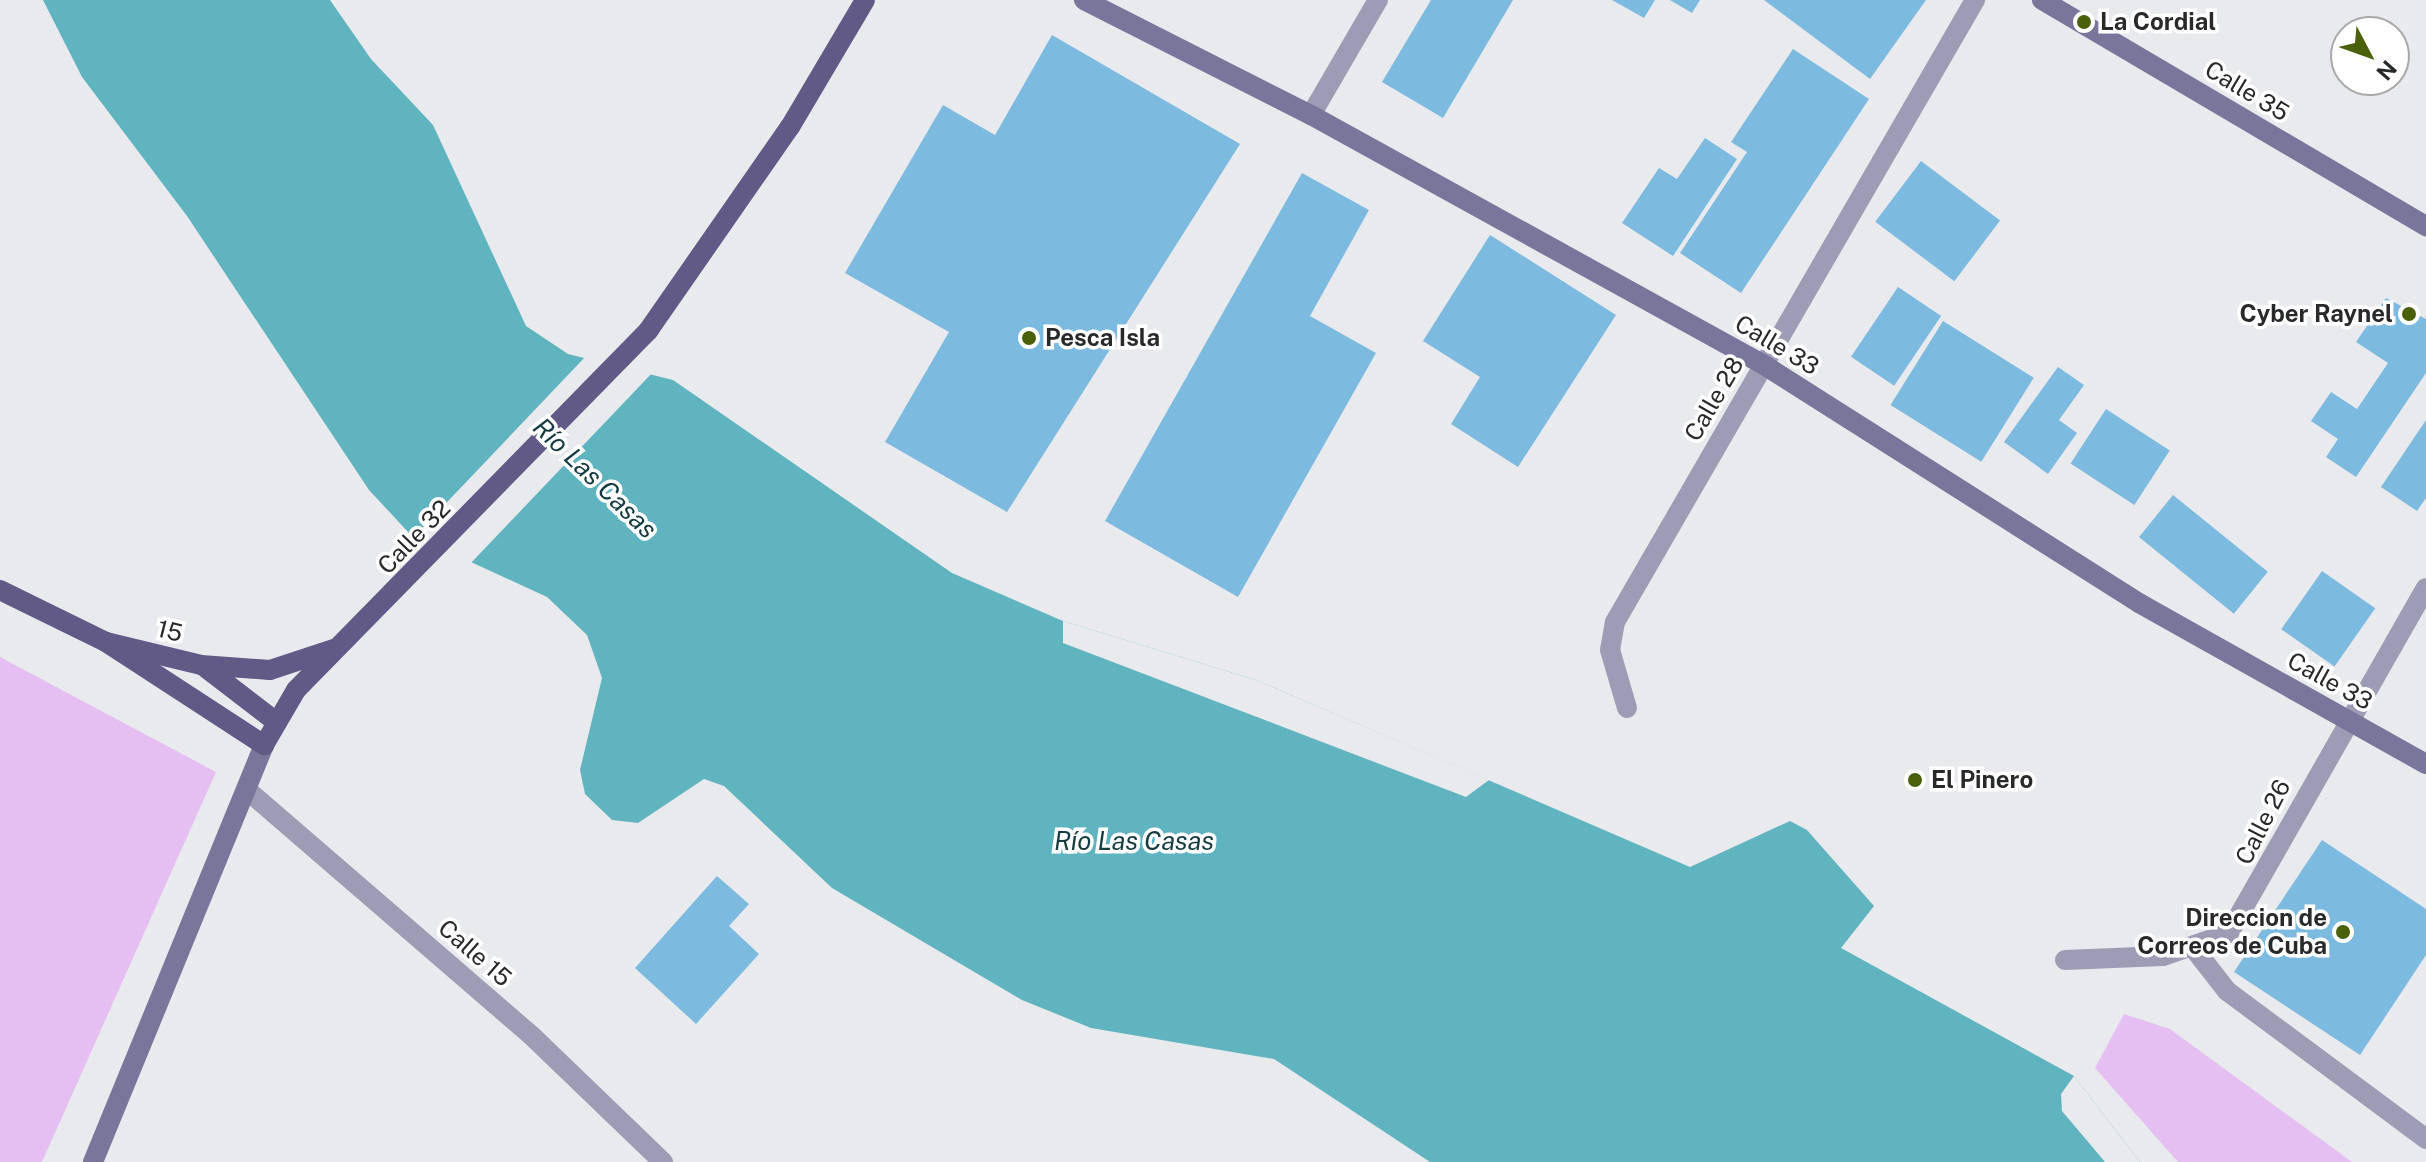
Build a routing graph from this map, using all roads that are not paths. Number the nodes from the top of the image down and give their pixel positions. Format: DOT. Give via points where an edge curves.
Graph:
graph roads {
  1 [pos="865,0"];
  2 [pos="1084,0"];
  3 [pos="1378,0"];
  4 [pos="1975,0"];
  5 [pos="2042,0"];
  6 [pos="1311,115"];
  7 [pos="2426,226"];
  8 [pos="1764,365"];
  9 [pos="2426,588"];
  10 [pos="0,590"];
  11 [pos="106,642"];
  12 [pos="337,648"];
  13 [pos="201,665"];
  14 [pos="1627,708"];
  15 [pos="2346,719"];
  16 [pos="275,721"];
  17 [pos="264,745"];
  18 [pos="2426,764"];
  19 [pos="247,790"];
  20 [pos="2195,950"];
  21 [pos="2065,960"];
  22 [pos="2426,1139"];
  23 [pos="93,1162"];
  24 [pos="663,1162"];
  1 -- 12 [label="main road, Calle 32" via="790,127 648,331"];
  2 -- 6 [label="street, Calle 33"];
  3 -- 6 [label="street"];
  4 -- 8 [label="street, Calle 28"];
  5 -- 7 [label="street, Calle 35"];
  6 -- 8 [label="street, Calle 33"];
  8 -- 14 [label="street, Calle 28" via="1615,622 1610,650"];
  8 -- 15 [label="street, Calle 33" via="2139,603"];
  9 -- 15 [label="street, Calle 26"];
  10 -- 11 [label="main road, 15"];
  11 -- 13 [label="main road, 15"];
  11 -- 17 [label="main road"];
  12 -- 13 [label="main road, 15" via="270,670"];
  12 -- 16 [label="main road, Calle 32"];
  13 -- 16 [label="main road"];
  15 -- 18 [label="street, Calle 33"];
  15 -- 20 [label="street, Calle 26" via="2244,915"];
  16 -- 17 [label="main road, Calle 32"];
  17 -- 19 [label="street, Calle 32"];
  19 -- 23 [label="street, Calle 32"];
  19 -- 24 [label="street, Calle 15" via="532,1036"];
  20 -- 21 [label="street"];
  20 -- 22 [label="street" via="2227,991"];
}
